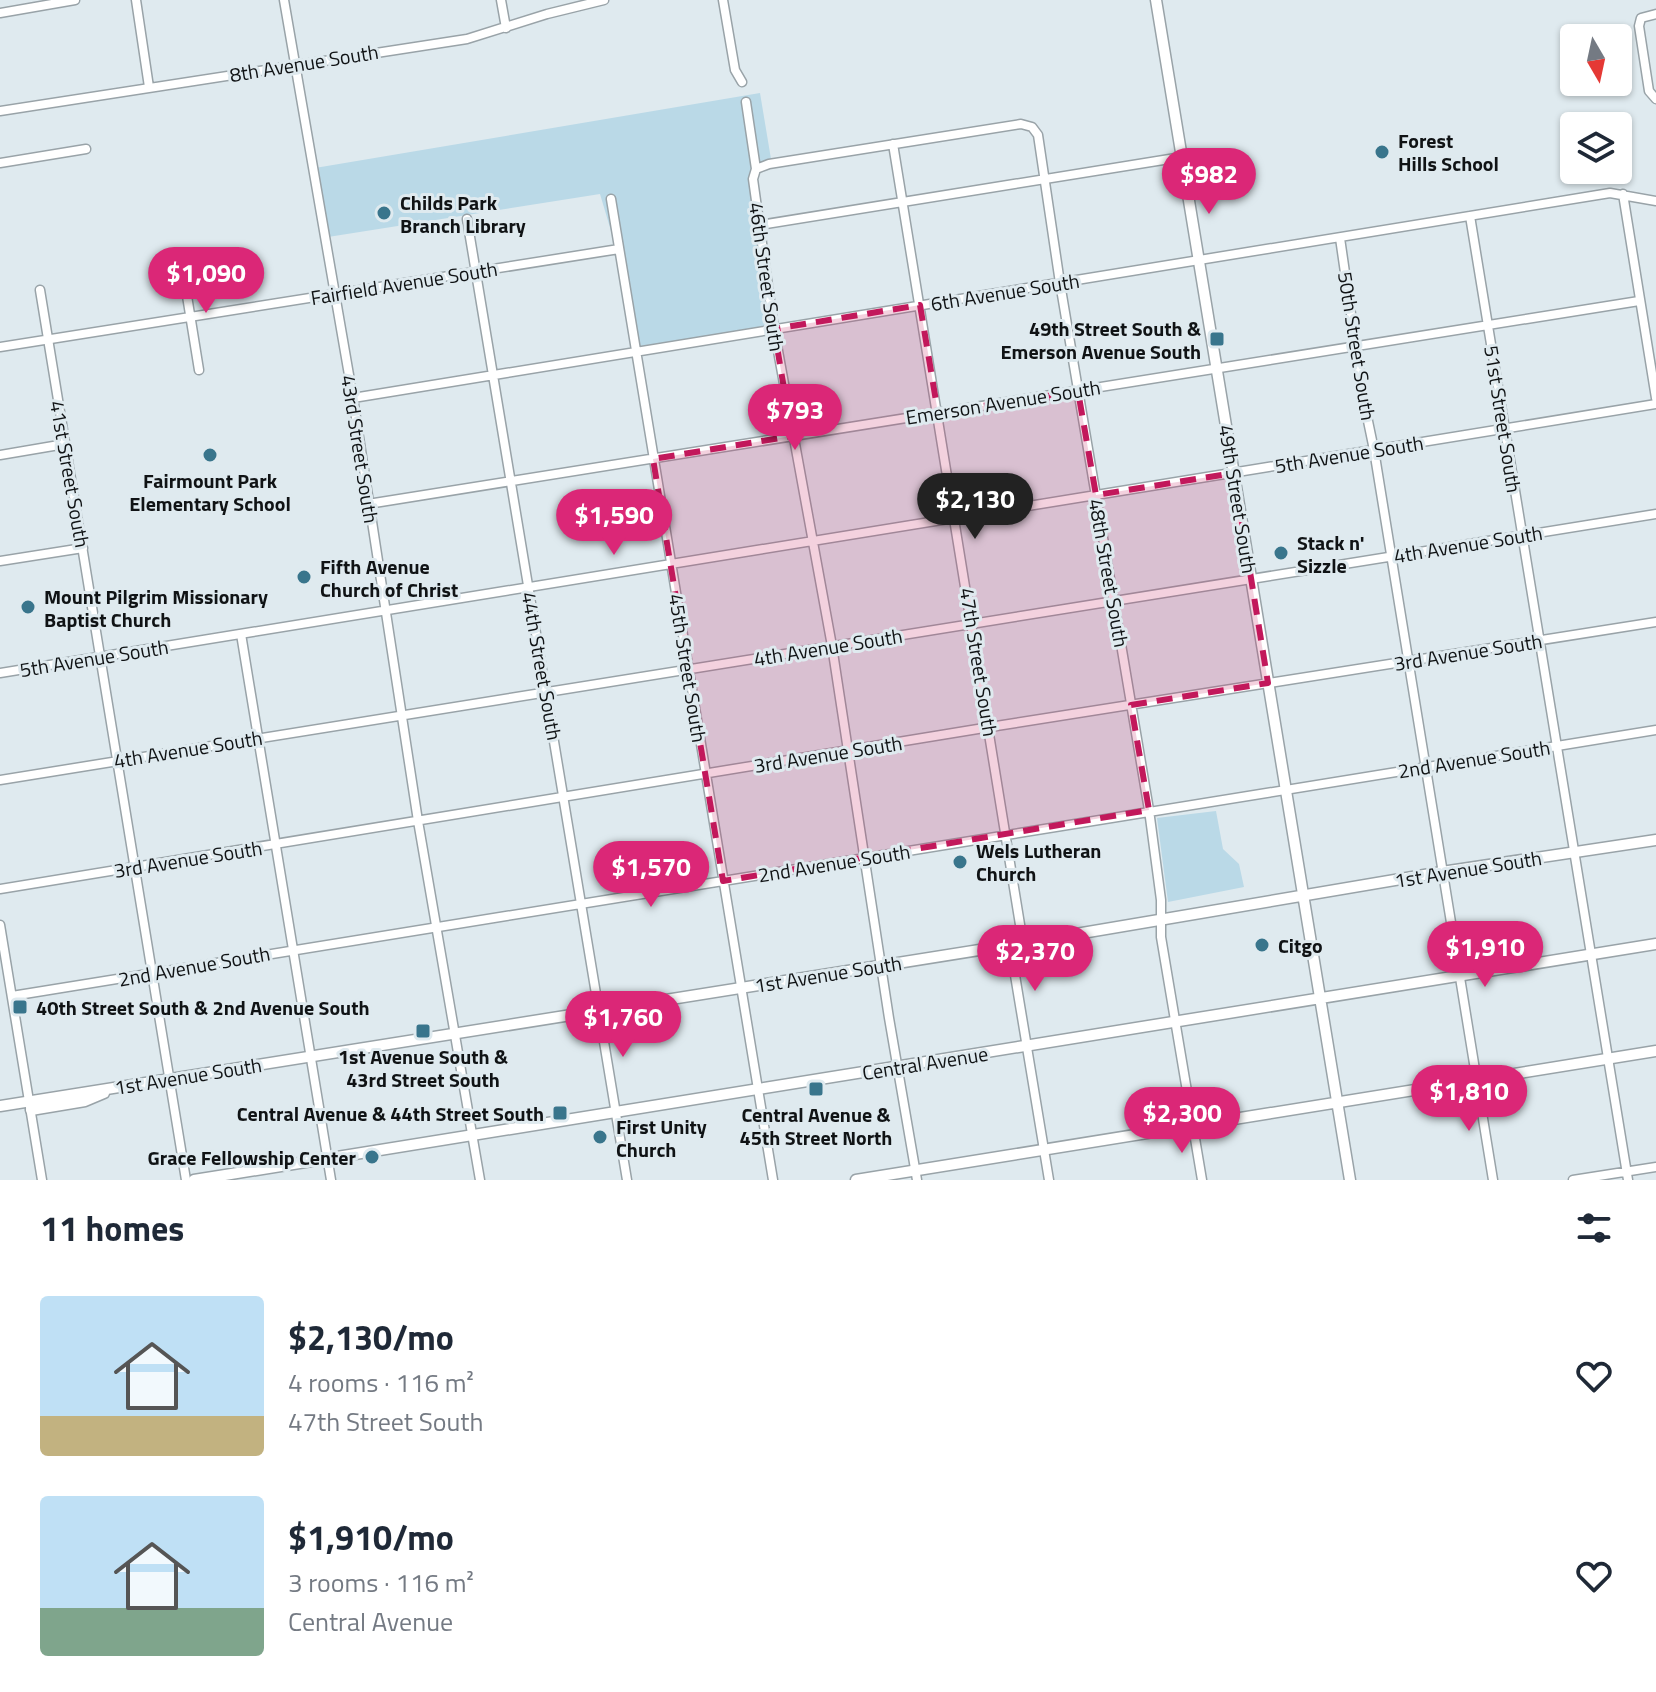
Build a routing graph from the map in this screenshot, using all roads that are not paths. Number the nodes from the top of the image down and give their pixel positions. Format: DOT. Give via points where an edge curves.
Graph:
graph roads {
  1 [pos="75,0"];
  2 [pos="136,0"];
  3 [pos="284,0"];
  4 [pos="501,0"];
  5 [pos="604,0"];
  6 [pos="723,0"];
  7 [pos="1156,0"];
  8 [pos="0,12"];
  9 [pos="1656,14"];
  10 [pos="506,28"];
  11 [pos="294,65"];
  12 [pos="1652,79"];
  13 [pos="742,82"];
  14 [pos="149,87"];
  15 [pos="1654,98"];
  16 [pos="746,102"];
  17 [pos="0,111"];
  18 [pos="893,144"];
  19 [pos="86,149"];
  20 [pos="1182,157"];
  21 [pos="0,163"];
  22 [pos="756,169"];
  23 [pos="1043,179"];
  24 [pos="1623,194"];
  25 [pos="611,199"];
  26 [pos="1656,201"];
  27 [pos="903,202"];
  28 [pos="1470,216"];
  29 [pos="467,219"];
  30 [pos="760,225"];
  31 [pos="1340,238"];
  32 [pos="619,249"];
  33 [pos="1199,261"];
  34 [pos="182,265"];
  35 [pos="476,272"];
  36 [pos="1060,283"];
  37 [pos="40,290"];
  38 [pos="334,294"];
  39 [pos="1639,301"];
  40 [pos="920,305"];
  41 [pos="190,317"];
  42 [pos="1488,325"];
  43 [pos="774,329"];
  44 [pos="48,340"];
  45 [pos="1354,345"];
  46 [pos="0,347"];
  47 [pos="636,352"];
  48 [pos="1217,368"];
  49 [pos="199,370"];
  50 [pos="493,375"];
  51 [pos="1078,391"];
  52 [pos="353,398"];
  53 [pos="1656,398"];
  54 [pos="1656,404"];
  55 [pos="938,413"];
  56 [pos="1505,429"];
  57 [pos="792,436"];
  58 [pos="65,444"];
  59 [pos="1374,450"];
  60 [pos="0,455"];
  61 [pos="653,459"];
  62 [pos="1234,473"];
  63 [pos="511,481"];
  64 [pos="1096,495"];
  65 [pos="368,504"];
  66 [pos="1656,514"];
  67 [pos="955,518"];
  68 [pos="1522,535"];
  69 [pos="811,541"];
  70 [pos="83,548"];
  71 [pos="1391,556"];
  72 [pos="0,561"];
  73 [pos="671,564"];
  74 [pos="1251,579"];
  75 [pos="529,587"];
  76 [pos="1113,601"];
  77 [pos="387,610"];
  78 [pos="1656,622"];
  79 [pos="972,623"];
  80 [pos="241,634"];
  81 [pos="1539,640"];
  82 [pos="832,646"];
  83 [pos="101,656"];
  84 [pos="1408,661"];
  85 [pos="688,669"];
  86 [pos="0,673"];
  87 [pos="1268,683"];
  88 [pos="547,692"];
  89 [pos="1131,705"];
  90 [pos="402,715"];
  91 [pos="990,727"];
  92 [pos="1656,730"];
  93 [pos="259,738"];
  94 [pos="1557,746"];
  95 [pos="848,751"];
  96 [pos="118,761"];
  97 [pos="1425,767"];
  98 [pos="705,774"];
  99 [pos="0,780"];
  100 [pos="1285,789"];
  101 [pos="565,797"];
  102 [pos="1149,810"];
  103 [pos="418,821"];
  104 [pos="1006,835"];
  105 [pos="1656,840"];
  106 [pos="276,845"];
  107 [pos="1574,853"];
  108 [pos="864,858"];
  109 [pos="135,867"];
  110 [pos="1442,872"];
  111 [pos="723,881"];
  112 [pos="0,889"];
  113 [pos="1303,895"];
  114 [pos="583,905"];
  115 [pos="1162,918"];
  116 [pos="0,925"];
  117 [pos="437,928"];
  118 [pos="1023,943"];
  119 [pos="1656,944"];
  120 [pos="1010,945"];
  121 [pos="293,949"];
  122 [pos="1591,955"];
  123 [pos="881,966"];
  124 [pos="152,973"];
  125 [pos="1459,976"];
  126 [pos="740,988"];
  127 [pos="12,996"];
  128 [pos="1320,998"];
  129 [pos="599,1011"];
  130 [pos="1175,1022"];
  131 [pos="455,1034"];
  132 [pos="1028,1046"];
  133 [pos="1656,1051"];
  134 [pos="310,1058"];
  135 [pos="1607,1058"];
  136 [pos="897,1067"];
  137 [pos="170,1078"];
  138 [pos="1476,1080"];
  139 [pos="757,1089"];
  140 [pos="1337,1102"];
  141 [pos="1,1105"];
  142 [pos="30,1106"];
  143 [pos="615,1112"];
  144 [pos="1193,1125"];
  145 [pos="473,1135"];
  146 [pos="1044,1148"];
  147 [pos="327,1158"];
  148 [pos="1656,1167"];
  149 [pos="916,1176"];
  150 [pos="1628,1176"];
  151 [pos="42,1180"];
  152 [pos="186,1180"];
  153 [pos="194,1180"];
  154 [pos="331,1180"];
  155 [pos="480,1180"];
  156 [pos="627,1180"];
  157 [pos="773,1180"];
  158 [pos="856,1180"];
  159 [pos="1049,1180"];
  160 [pos="1202,1180"];
  161 [pos="1350,1180"];
  162 [pos="1493,1180"];
  163 [pos="1573,1180"];
  1 -- 8 [label="street"];
  2 -- 14 [label="street"];
  3 -- 11 [label="street, 43rd Street South"];
  4 -- 10 [label="street"];
  5 -- 10 [label="street, 8th Avenue South"];
  6 -- 13 [label="street" via="735,70"];
  7 -- 20 [label="main road, 49th Street South"];
  9 -- 12 [label="street" via="1641,18 1639,26"];
  10 -- 11 [label="street, 8th Avenue South" via="467,39"];
  11 -- 14 [label="street, 8th Avenue South"];
  11 -- 38 [label="street, 43rd Street South"];
  12 -- 15 [label="street"];
  14 -- 17 [label="street, 8th Avenue South"];
  16 -- 22 [label="street, 46th Street South"];
  18 -- 22 [label="street"];
  18 -- 23 [label="street, 48th Street South" via="1021,124 1038,135"];
  18 -- 27 [label="street, 47th Street South"];
  19 -- 21 [label="street"];
  20 -- 23 [label="street"];
  20 -- 33 [label="main road, 49th Street South"];
  22 -- 30 [label="street, 46th Street South"];
  23 -- 27 [label="street"];
  23 -- 36 [label="street, 48th Street South"];
  24 -- 26 [label="street, 6th Avenue South"];
  24 -- 28 [label="street, 6th Avenue South"];
  24 -- 39 [label="street"];
  25 -- 32 [label="street, 45th Street South"];
  27 -- 30 [label="street"];
  27 -- 40 [label="street, 47th Street South"];
  28 -- 31 [label="street, 6th Avenue South"];
  28 -- 42 [label="street, 51st Street South"];
  29 -- 35 [label="street, 44th Street South"];
  30 -- 43 [label="street, 46th Street South"];
  31 -- 33 [label="street, 6th Avenue South"];
  31 -- 45 [label="street, 50th Street South"];
  32 -- 35 [label="street, Fairfield Avenue South"];
  32 -- 47 [label="street, 45th Street South"];
  33 -- 36 [label="street, 6th Avenue South"];
  33 -- 48 [label="main road, 49th Street South"];
  34 -- 41 [label="street"];
  35 -- 38 [label="street, Fairfield Avenue South"];
  35 -- 50 [label="street, 44th Street South"];
  36 -- 40 [label="street, 6th Avenue South"];
  36 -- 51 [label="street, 48th Street South"];
  37 -- 44 [label="street, 41st Street South"];
  38 -- 41 [label="street, Fairfield Avenue South"];
  38 -- 52 [label="street, 43rd Street South"];
  39 -- 42 [label="street, Emerson Avenue South"];
  39 -- 53 [label="street"];
  40 -- 43 [label="street, 6th Avenue South"];
  40 -- 55 [label="street, 47th Street South"];
  41 -- 44 [label="street, Fairfield Avenue South"];
  41 -- 49 [label="street"];
  42 -- 45 [label="street, Emerson Avenue South"];
  42 -- 56 [label="street, 51st Street South"];
  43 -- 47 [label="street, 6th Avenue South"];
  43 -- 57 [label="street, 46th Street South"];
  44 -- 46 [label="street, Fairfield Avenue South"];
  44 -- 58 [label="street, 41st Street South"];
  45 -- 48 [label="street, Emerson Avenue South"];
  45 -- 59 [label="street, 50th Street South"];
  47 -- 50 [label="street, 6th Avenue South"];
  47 -- 61 [label="street, 45th Street South"];
  48 -- 51 [label="street, Emerson Avenue South"];
  48 -- 62 [label="main road, 49th Street South"];
  50 -- 52 [label="street, 6th Avenue South"];
  50 -- 63 [label="street, 44th Street South"];
  51 -- 55 [label="street, Emerson Avenue South"];
  51 -- 64 [label="street, 48th Street South"];
  52 -- 65 [label="street, 43rd Street South"];
  54 -- 56 [label="street, 5th Avenue South"];
  55 -- 57 [label="street, Emerson Avenue South"];
  55 -- 67 [label="street, 47th Street South"];
  56 -- 59 [label="street, 5th Avenue South"];
  56 -- 68 [label="street, 51st Street South"];
  57 -- 61 [label="street, Emerson Avenue South"];
  57 -- 69 [label="street, 46th Street South"];
  58 -- 60 [label="street"];
  58 -- 70 [label="street, 41st Street South"];
  59 -- 62 [label="street, 5th Avenue South"];
  59 -- 71 [label="street, 50th Street South"];
  61 -- 63 [label="street, Emerson Avenue South"];
  61 -- 73 [label="street, 45th Street South"];
  62 -- 64 [label="street, 5th Avenue South"];
  62 -- 74 [label="main road, 49th Street South"];
  63 -- 65 [label="street, Emerson Avenue South"];
  63 -- 75 [label="street, 44th Street South"];
  64 -- 67 [label="street, 5th Avenue South"];
  64 -- 76 [label="street, 48th Street South"];
  65 -- 77 [label="street, 43rd Street South"];
  66 -- 68 [label="street, 4th Avenue South"];
  67 -- 69 [label="street, 5th Avenue South"];
  67 -- 79 [label="street, 47th Street South"];
  68 -- 71 [label="street, 4th Avenue South"];
  68 -- 81 [label="street, 51st Street South"];
  69 -- 73 [label="street, 5th Avenue South"];
  69 -- 82 [label="street, 46th Street South"];
  70 -- 72 [label="street"];
  70 -- 83 [label="street, 41st Street South"];
  71 -- 74 [label="street, 4th Avenue South"];
  71 -- 84 [label="street, 50th Street South"];
  73 -- 75 [label="street, 5th Avenue South"];
  73 -- 85 [label="street, 45th Street South"];
  74 -- 76 [label="street, 4th Avenue South"];
  74 -- 87 [label="main road, 49th Street South"];
  75 -- 77 [label="street, 5th Avenue South"];
  75 -- 88 [label="street, 44th Street South"];
  76 -- 79 [label="street, 4th Avenue South"];
  76 -- 89 [label="street, 48th Street South"];
  77 -- 80 [label="street, 5th Avenue South"];
  77 -- 90 [label="street, 43rd Street South"];
  78 -- 81 [label="street, 3rd Avenue South"];
  79 -- 82 [label="street, 4th Avenue South"];
  79 -- 91 [label="street, 47th Street South"];
  80 -- 83 [label="street, 5th Avenue South"];
  80 -- 93 [label="street"];
  81 -- 84 [label="street, 3rd Avenue South"];
  81 -- 94 [label="street, 51st Street South"];
  82 -- 85 [label="street, 4th Avenue South"];
  82 -- 95 [label="street, 46th Street South"];
  83 -- 86 [label="street, 5th Avenue South"];
  83 -- 96 [label="street, 41st Street South"];
  84 -- 87 [label="street, 3rd Avenue South"];
  84 -- 97 [label="street, 50th Street South"];
  85 -- 88 [label="street, 4th Avenue South"];
  85 -- 98 [label="street, 45th Street South"];
  87 -- 89 [label="street, 3rd Avenue South"];
  87 -- 100 [label="main road, 49th Street South"];
  88 -- 90 [label="street, 4th Avenue South"];
  88 -- 101 [label="street, 44th Street South"];
  89 -- 91 [label="street, 3rd Avenue South"];
  89 -- 102 [label="street, 48th Street South"];
  90 -- 93 [label="street, 4th Avenue South"];
  90 -- 103 [label="street, 43rd Street South"];
  91 -- 95 [label="street, 3rd Avenue South"];
  91 -- 104 [label="street, 47th Street South"];
  92 -- 94 [label="street, 2nd Avenue South"];
  93 -- 96 [label="street, 4th Avenue South"];
  93 -- 106 [label="street"];
  94 -- 97 [label="street, 2nd Avenue South"];
  94 -- 107 [label="street, 51st Street South"];
  95 -- 98 [label="street, 3rd Avenue South"];
  95 -- 108 [label="street, 46th Street South"];
  96 -- 99 [label="street, 4th Avenue South"];
  96 -- 109 [label="street, 41st Street South"];
  97 -- 100 [label="street, 2nd Avenue South"];
  97 -- 110 [label="street, 50th Street South"];
  98 -- 101 [label="street, 3rd Avenue South"];
  98 -- 111 [label="street, 45th Street South"];
  100 -- 102 [label="street, 2nd Avenue South"];
  100 -- 113 [label="main road, 49th Street South"];
  101 -- 103 [label="street, 3rd Avenue South"];
  101 -- 114 [label="street, 44th Street South"];
  102 -- 104 [label="street, 2nd Avenue South"];
  102 -- 115 [label="street, 48th Street South"];
  103 -- 106 [label="street, 3rd Avenue South"];
  103 -- 117 [label="street, 43rd Street South"];
  104 -- 108 [label="street, 2nd Avenue South"];
  104 -- 118 [label="street, 47th Street South"];
  105 -- 107 [label="main road, 1st Avenue South"];
  106 -- 109 [label="street, 3rd Avenue South"];
  106 -- 121 [label="street"];
  107 -- 110 [label="main road, 1st Avenue South"];
  107 -- 122 [label="street, 51st Street South"];
  108 -- 111 [label="street, 2nd Avenue South"];
  108 -- 123 [label="street, 46th Street South"];
  109 -- 112 [label="street, 3rd Avenue South"];
  109 -- 124 [label="street, 41st Street South"];
  110 -- 113 [label="main road, 1st Avenue South"];
  110 -- 125 [label="street, 50th Street South"];
  111 -- 114 [label="street, 2nd Avenue South"];
  111 -- 126 [label="street, 45th Street South"];
  113 -- 115 [label="main road, 1st Avenue South"];
  113 -- 128 [label="main road, 49th Street South"];
  114 -- 117 [label="street, 2nd Avenue South"];
  114 -- 129 [label="street, 44th Street South"];
  115 -- 118 [label="main road, 1st Avenue South"];
  115 -- 130 [label="street, 48th Street South"];
  116 -- 127 [label="street"];
  117 -- 121 [label="street, 2nd Avenue South"];
  117 -- 131 [label="street, 43rd Street South"];
  118 -- 120 [label="main road, 1st Avenue South"];
  119 -- 122 [label="main road, Central Avenue"];
  120 -- 123 [label="main road, 1st Avenue South"];
  120 -- 132 [label="street"];
  121 -- 124 [label="street, 2nd Avenue South"];
  121 -- 134 [label="street"];
  122 -- 125 [label="main road, Central Avenue"];
  122 -- 135 [label="street, 51st Street South"];
  123 -- 126 [label="main road, 1st Avenue South"];
  123 -- 136 [label="street, 46th Street South"];
  124 -- 127 [label="street, 2nd Avenue South"];
  124 -- 137 [label="street, 41st Street South"];
  125 -- 128 [label="main road, Central Avenue"];
  125 -- 138 [label="street, 50th Street South"];
  126 -- 129 [label="main road, 1st Avenue South"];
  126 -- 139 [label="street, 45th Street South"];
  127 -- 142 [label="street"];
  128 -- 130 [label="main road, Central Avenue"];
  128 -- 140 [label="main road, 49th Street South"];
  129 -- 131 [label="main road, 1st Avenue South"];
  129 -- 143 [label="street, 44th Street South"];
  130 -- 132 [label="main road, Central Avenue"];
  130 -- 144 [label="street, 48th Street South"];
  131 -- 134 [label="main road, 1st Avenue South"];
  131 -- 145 [label="street, 43rd Street South"];
  132 -- 136 [label="main road, Central Avenue"];
  132 -- 146 [label="street"];
  133 -- 135 [label="main road"];
  134 -- 137 [label="main road, 1st Avenue South"];
  134 -- 147 [label="street"];
  135 -- 138 [label="main road"];
  135 -- 150 [label="street, 51st Street South"];
  136 -- 139 [label="main road, Central Avenue"];
  136 -- 149 [label="street, 46th Street South"];
  137 -- 142 [label="main road, 1st Avenue South"];
  137 -- 152 [label="street, 41st Street South"];
  138 -- 140 [label="main road"];
  138 -- 162 [label="street, 50th Street South"];
  139 -- 143 [label="main road, Central Avenue"];
  139 -- 157 [label="street, 45th Street South"];
  140 -- 144 [label="main road"];
  140 -- 161 [label="main road, 49th Street South"];
  141 -- 142 [label="main road, 1st Avenue South"];
  142 -- 151 [label="street"];
  143 -- 145 [label="main road, Central Avenue"];
  143 -- 156 [label="street, 44th Street South"];
  144 -- 146 [label="main road"];
  144 -- 160 [label="street, 48th Street South"];
  145 -- 147 [label="main road, Central Avenue"];
  145 -- 155 [label="street, 43rd Street South"];
  146 -- 149 [label="main road"];
  146 -- 159 [label="street"];
  147 -- 153 [label="main road, Central Avenue"];
  147 -- 154 [label="street"];
  148 -- 150 [label="street"];
  149 -- 158 [label="main road"];
  150 -- 163 [label="street"];
}
